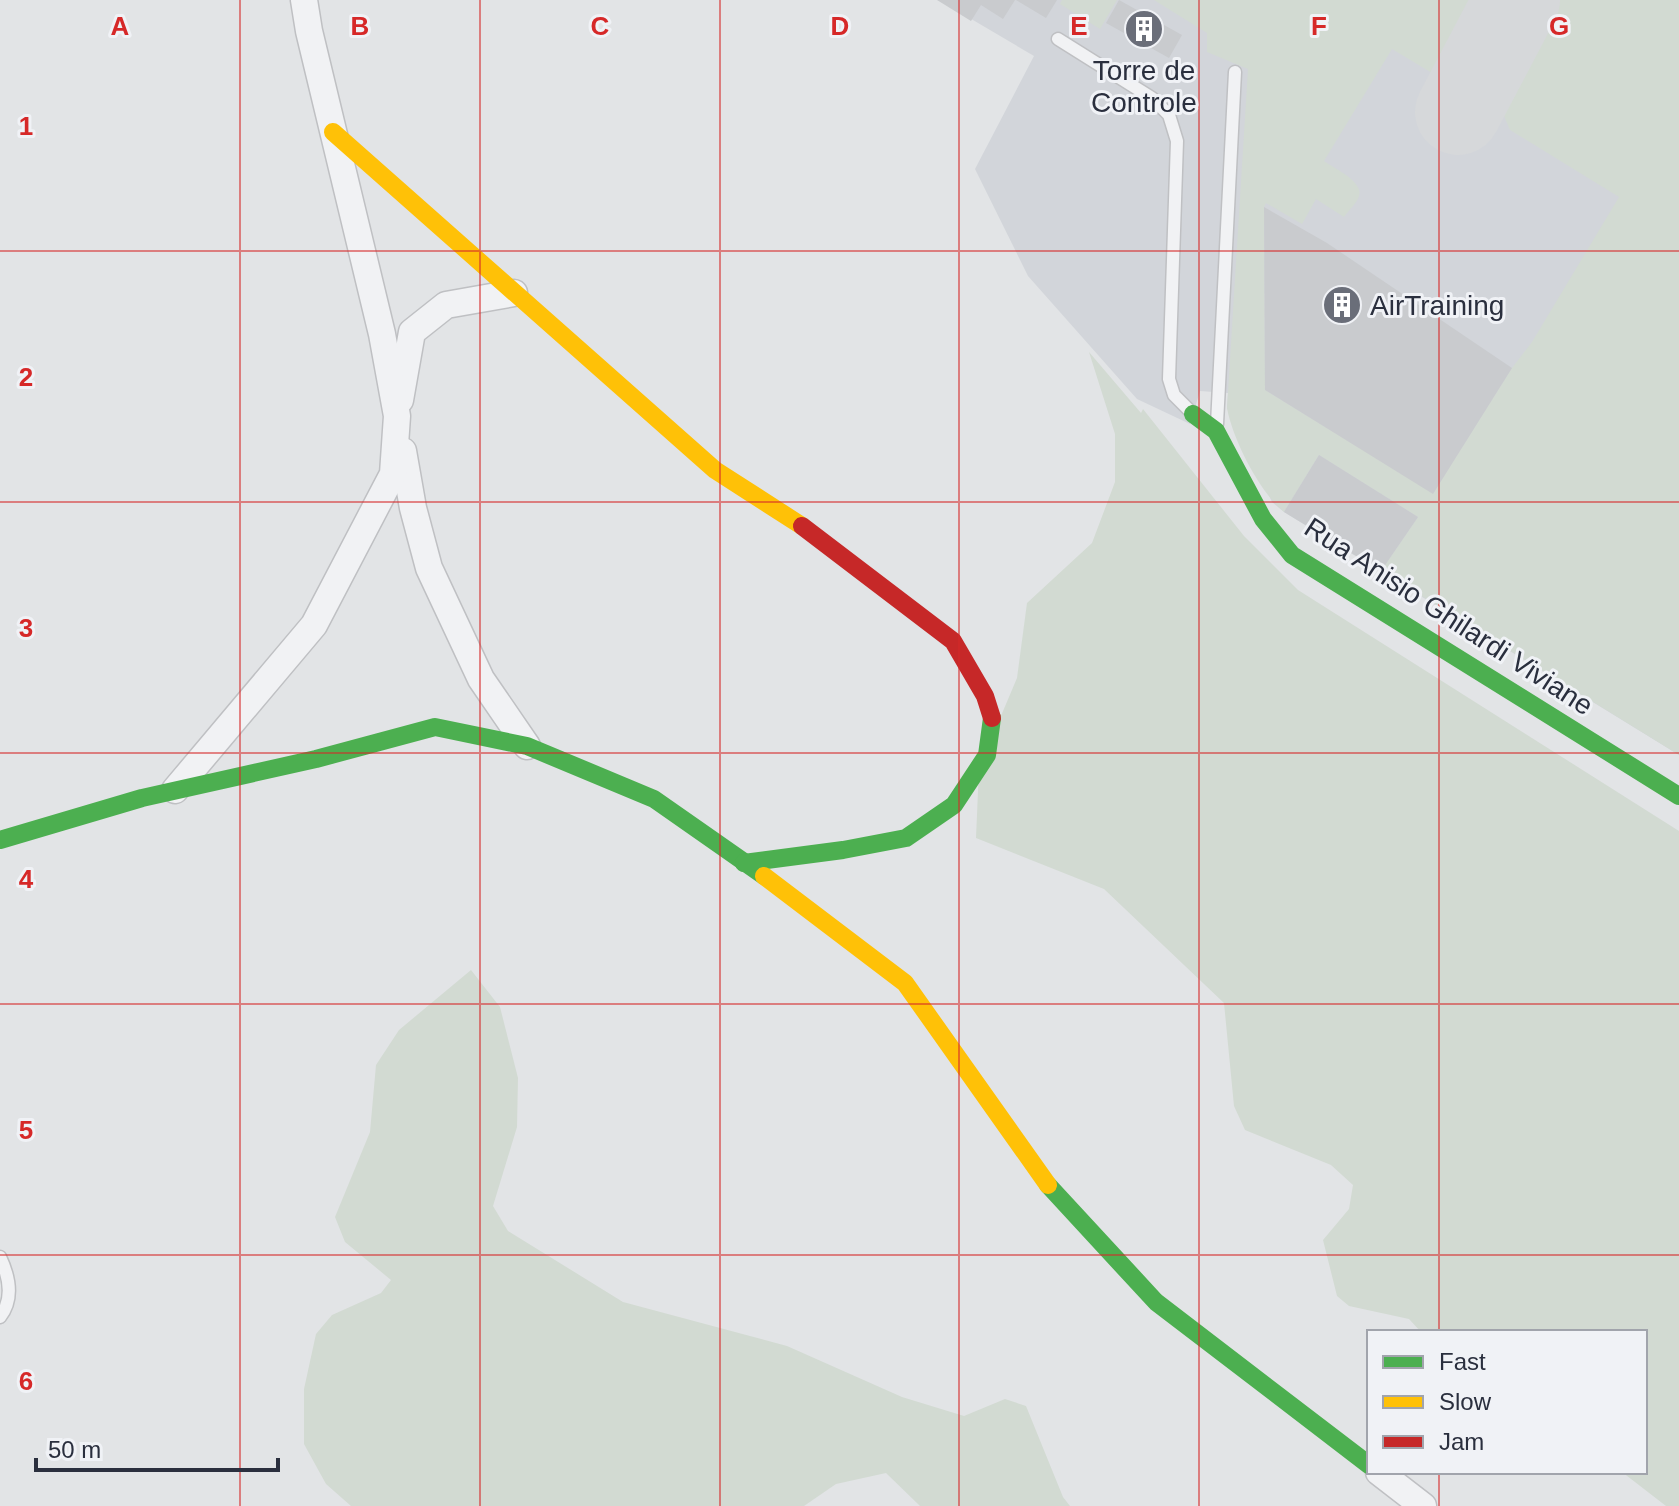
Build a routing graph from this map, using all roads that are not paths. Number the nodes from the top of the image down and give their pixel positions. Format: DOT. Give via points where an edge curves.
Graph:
graph roads {
  1 [pos="304,0"];
  2 [pos="1058,39"];
  3 [pos="1235,72"];
  4 [pos="333,132"];
  5 [pos="514,293"];
  6 [pos="1193,414"];
  7 [pos="397,416"];
  8 [pos="1216,431"];
  9 [pos="527,746"];
  10 [pos="175,790"];
  11 [pos="1679,796"];
  12 [pos="0,840"];
  13 [pos="744,863"];
  14 [pos="0,1257"];
  15 [pos="0,1317"];
  16 [pos="1367,1463"];
  17 [pos="1382,1474"];
  18 [pos="1423,1506"];
  1 -- 4 [label="street"];
  2 -- 6 [label="lane" via="1152,98 1169,115 1177,141 1170,388"];
  3 -- 8 [label="lane"];
  4 -- 5 [label="street"];
  4 -- 7 [label="street"];
  5 -- 7 [label="street" via="446,305 412,332"];
  5 -- 13 [label="street" via="715,470 806,529 953,641 985,696 993,722 987,755 954,805 918,830 881,843"];
  6 -- 8 [label="street, Rua Anisio Ghilardi Viviane"];
  7 -- 9 [label="street" via="429,568 481,679"];
  7 -- 10 [label="street" via="393,474 314,625"];
  8 -- 11 [label="street, Rua Anisio Ghilardi Viviane" via="1263,519 1292,555"];
  9 -- 10 [label="street" via="435,727"];
  9 -- 13 [label="street" via="654,799"];
  10 -- 12 [label="street"];
  13 -- 16 [label="street" via="905,983 1051,1190 1156,1302"];
  14 -- 15 [label="lane" via="9,1275 7,1308"];
  17 -- 18 [label="street"];
}
